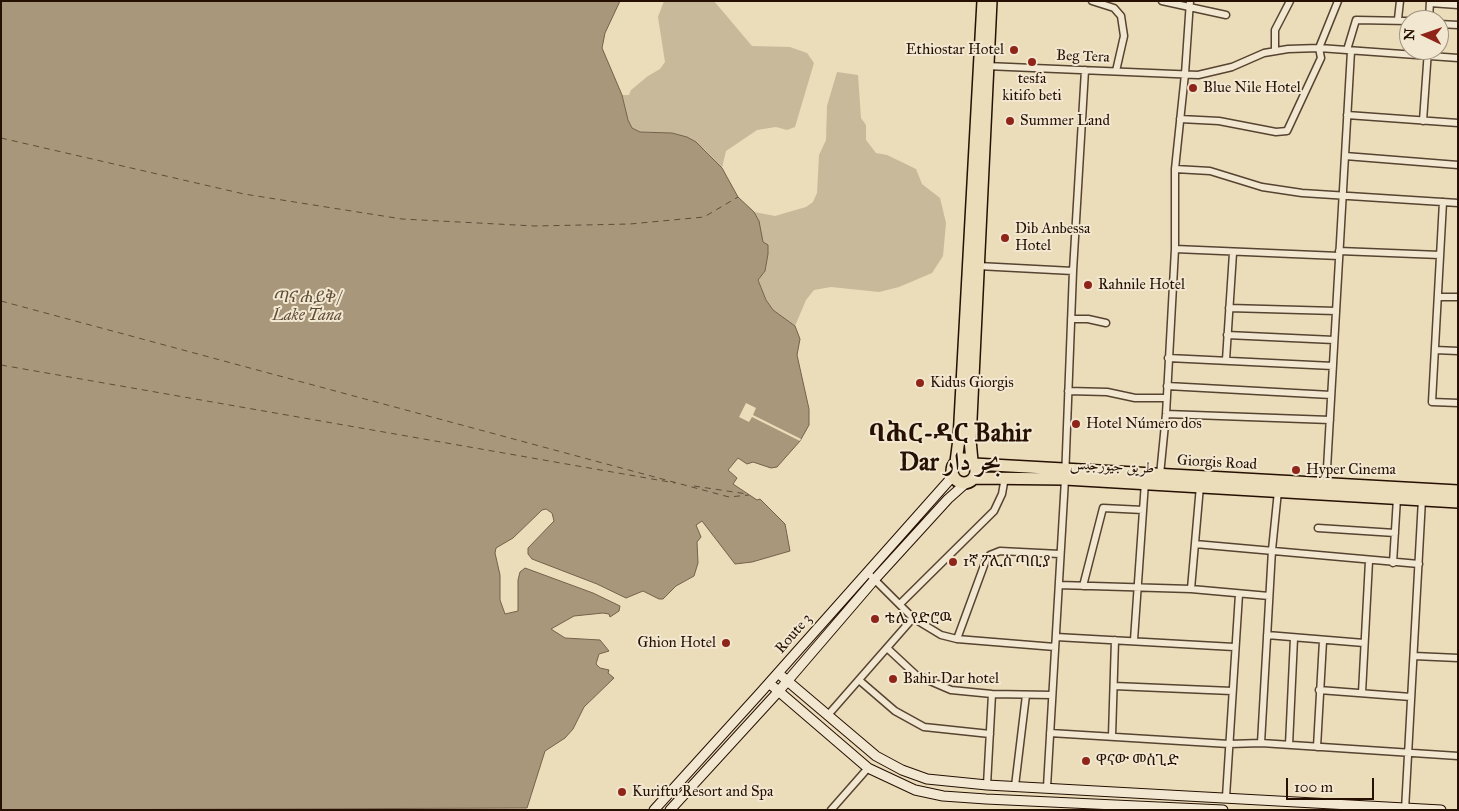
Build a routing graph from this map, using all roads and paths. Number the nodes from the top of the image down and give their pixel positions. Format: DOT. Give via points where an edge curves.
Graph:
graph roads {
  1 [pos="983,1"];
  2 [pos="991,1"];
  3 [pos="1092,1"];
  4 [pos="1162,1"];
  5 [pos="1290,1"];
  6 [pos="1338,1"];
  7 [pos="1400,1"];
  8 [pos="1430,2"];
  9 [pos="1190,4"];
  10 [pos="1115,5"];
  11 [pos="1458,5"];
  12 [pos="1226,15"];
  13 [pos="1398,19"];
  14 [pos="1319,48"];
  15 [pos="1275,50"];
  16 [pos="1349,51"];
  17 [pos="1399,52"];
  18 [pos="1427,60"];
  19 [pos="984,65"];
  20 [pos="1085,70"];
  21 [pos="1116,71"];
  22 [pos="1186,74"];
  23 [pos="1347,115"];
  24 [pos="1180,119"];
  25 [pos="1423,120"];
  26 [pos="1458,122"];
  27 [pos="1345,156"];
  28 [pos="1458,165"];
  29 [pos="1175,168"];
  30 [pos="1342,196"];
  31 [pos="1443,202"];
  32 [pos="1458,203"];
  33 [pos="1175,249"];
  34 [pos="1233,253"];
  35 [pos="1339,254"];
  36 [pos="1440,255"];
  37 [pos="1072,271"];
  38 [pos="975,272"];
  39 [pos="1438,296"];
  40 [pos="1458,298"];
  41 [pos="1229,308"];
  42 [pos="1336,311"];
  43 [pos="1071,319"];
  44 [pos="1106,323"];
  45 [pos="1227,335"];
  46 [pos="1334,340"];
  47 [pos="1435,350"];
  48 [pos="1458,351"];
  49 [pos="1168,358"];
  50 [pos="1226,360"];
  51 [pos="1333,366"];
  52 [pos="1167,386"];
  53 [pos="1068,391"];
  54 [pos="1331,395"];
  55 [pos="1167,398"];
  56 [pos="967,402"];
  57 [pos="1458,403"];
  58 [pos="1166,414"];
  59 [pos="1330,420"];
  60 [pos="956,462"];
  61 [pos="973,462"];
  62 [pos="1065,474"];
  63 [pos="953,476"];
  64 [pos="1005,477"];
  65 [pos="1145,479"];
  66 [pos="1160,479"];
  67 [pos="970,480"];
  68 [pos="1200,486"];
  69 [pos="1326,489"];
  70 [pos="1278,491"];
  71 [pos="1458,491"];
  72 [pos="1422,494"];
  73 [pos="1397,498"];
  74 [pos="1458,502"];
  75 [pos="1144,510"];
  76 [pos="1318,528"];
  77 [pos="1395,533"];
  78 [pos="1195,544"];
  79 [pos="1272,550"];
  80 [pos="1060,554"];
  81 [pos="1369,561"];
  82 [pos="1393,563"];
  83 [pos="1419,564"];
  84 [pos="867,572"];
  85 [pos="875,579"];
  86 [pos="1059,585"];
  87 [pos="1084,586"];
  88 [pos="1138,587"];
  89 [pos="1191,589"];
  90 [pos="1239,594"];
  91 [pos="1269,596"];
  92 [pos="900,604"];
  93 [pos="913,618"];
  94 [pos="1267,635"];
  95 [pos="1056,637"];
  96 [pos="1294,638"];
  97 [pos="957,639"];
  98 [pos="1116,640"];
  99 [pos="1134,640"];
  100 [pos="1323,641"];
  101 [pos="1364,643"];
  102 [pos="1055,646"];
  103 [pos="1234,646"];
  104 [pos="887,648"];
  105 [pos="1414,656"];
  106 [pos="1458,658"];
  107 [pos="778,673"];
  108 [pos="859,680"];
  109 [pos="787,681"];
  110 [pos="769,683"];
  111 [pos="1114,686"];
  112 [pos="1319,690"];
  113 [pos="1232,691"];
  114 [pos="778,692"];
  115 [pos="1362,693"];
  116 [pos="992,694"];
  117 [pos="1026,695"];
  118 [pos="1052,695"];
  119 [pos="1411,697"];
  120 [pos="828,715"];
  121 [pos="818,725"];
  122 [pos="1050,733"];
  123 [pos="990,734"];
  124 [pos="1112,736"];
  125 [pos="1261,743"];
  126 [pos="1229,744"];
  127 [pos="1289,745"];
  128 [pos="1317,747"];
  129 [pos="1408,753"];
  130 [pos="876,756"];
  131 [pos="1458,756"];
  132 [pos="868,768"];
  133 [pos="987,785"];
  134 [pos="1015,786"];
  135 [pos="1047,787"];
  136 [pos="1089,790"];
  137 [pos="1132,793"];
  138 [pos="1226,797"];
  139 [pos="986,799"];
  140 [pos="1046,805"];
  141 [pos="1088,806"];
  142 [pos="1131,806"];
  143 [pos="1324,807"];
  144 [pos="1405,808"];
  145 [pos="655,809"];
  146 [pos="670,810"];
  147 [pos="831,810"];
  148 [pos="1224,810"];
  149 [pos="1441,810"];
  1 -- 19 [label="highway"];
  2 -- 19 [label="highway"];
  3 -- 10 [label="street"];
  4 -- 9 [label="street"];
  5 -- 15 [label="street" via="1274,30"];
  6 -- 14 [label="street"];
  7 -- 13 [label="street"];
  8 -- 11 [label="street"];
  9 -- 12 [label="street"];
  9 -- 22 [label="street"];
  10 -- 21 [label="street" via="1124,28"];
  13 -- 16 [label="street" via="1356,20"];
  14 -- 15 [label="street, Beg Tera"];
  14 -- 16 [label="street, Beg Tera"];
  14 -- 24 [label="street" via="1321,58 1287,131"];
  15 -- 22 [label="street, Beg Tera" via="1232,67"];
  16 -- 17 [label="street, Beg Tera"];
  16 -- 23 [label="street"];
  18 -- 25 [label="street"];
  19 -- 20 [label="street, Beg Tera"];
  19 -- 38 [label="highway"];
  20 -- 21 [label="street, Beg Tera"];
  20 -- 37 [label="street"];
  21 -- 22 [label="street, Beg Tera"];
  22 -- 24 [label="street"];
  23 -- 25 [label="street"];
  23 -- 27 [label="street"];
  24 -- 29 [label="street"];
  25 -- 26 [label="street"];
  27 -- 28 [label="street"];
  27 -- 30 [label="street"];
  29 -- 30 [label="street" via="1210,171 1282,190"];
  29 -- 33 [label="street"];
  30 -- 31 [label="street"];
  30 -- 35 [label="street"];
  31 -- 32 [label="street"];
  31 -- 36 [label="street"];
  33 -- 34 [label="street"];
  33 -- 49 [label="street"];
  34 -- 35 [label="street"];
  34 -- 41 [label="street"];
  35 -- 36 [label="street"];
  35 -- 42 [label="street"];
  36 -- 39 [label="street"];
  37 -- 38 [label="street"];
  37 -- 43 [label="street"];
  38 -- 56 [label="highway"];
  39 -- 40 [label="street"];
  39 -- 47 [label="street"];
  41 -- 42 [label="street"];
  41 -- 45 [label="street"];
  42 -- 46 [label="street"];
  43 -- 44 [label="street"];
  43 -- 53 [label="street"];
  45 -- 46 [label="street"];
  45 -- 50 [label="street"];
  46 -- 51 [label="street"];
  47 -- 48 [label="street"];
  47 -- 57 [label="street" via="1432,402"];
  49 -- 50 [label="street"];
  49 -- 52 [label="street"];
  50 -- 51 [label="street"];
  51 -- 54 [label="street"];
  52 -- 54 [label="street"];
  52 -- 55 [label="street"];
  53 -- 55 [label="street"];
  53 -- 62 [label="street"];
  54 -- 59 [label="street"];
  55 -- 58 [label="street"];
  56 -- 60 [label="highway"];
  56 -- 61 [label="highway"];
  58 -- 59 [label="street"];
  58 -- 66 [label="street"];
  59 -- 69 [label="street"];
  60 -- 61 [label="highway" via="965,459"];
  60 -- 63 [label="highway"];
  61 -- 62 [label="highway"];
  61 -- 67 [label="highway" via="976,470"];
  62 -- 64 [label="highway, طريق جيورجيس"];
  62 -- 65 [label="highway, طريق جيورجيس"];
  62 -- 80 [label="street"];
  63 -- 67 [label="highway" via="958,482"];
  63 -- 84 [label="street, Route 3"];
  64 -- 67 [label="highway, طريق جيورجيس"];
  64 -- 92 [label="street" via="994,511"];
  65 -- 66 [label="highway, طريق جيورجيس"];
  65 -- 75 [label="street"];
  66 -- 68 [label="highway, طريق جيورجيس"];
  66 -- 69 [label="highway, Giorgis Road"];
  67 -- 85 [label="street" via="948,498"];
  68 -- 70 [label="highway, طريق جيورجيس"];
  68 -- 78 [label="street"];
  69 -- 70 [label="highway, طريق جيورجيس"];
  69 -- 72 [label="highway, Giorgis Road"];
  69 -- 73 [label="highway, طريق جيورجيس"];
  70 -- 79 [label="street"];
  71 -- 72 [label="highway, Giorgis Road"];
  72 -- 73 [label="highway, طريق جيورجيس"];
  72 -- 74 [label="highway, طريق جيورجيس"];
  72 -- 83 [label="street"];
  73 -- 77 [label="street"];
  75 -- 87 [label="street" via="1103,508"];
  75 -- 88 [label="street"];
  76 -- 77 [label="street"];
  77 -- 82 [label="street"];
  78 -- 79 [label="street"];
  78 -- 89 [label="street"];
  79 -- 81 [label="street"];
  79 -- 91 [label="street"];
  80 -- 86 [label="street"];
  80 -- 97 [label="street" via="1000,551 990,555"];
  81 -- 82 [label="street"];
  81 -- 101 [label="street"];
  82 -- 83 [label="street"];
  83 -- 105 [label="street"];
  84 -- 85 [label="street"];
  84 -- 107 [label="street, Route 3"];
  85 -- 92 [label="street"];
  85 -- 109 [label="street"];
  86 -- 87 [label="street"];
  86 -- 95 [label="street"];
  87 -- 88 [label="street"];
  88 -- 89 [label="street"];
  88 -- 99 [label="street"];
  89 -- 90 [label="street"];
  90 -- 91 [label="street"];
  90 -- 103 [label="street"];
  91 -- 94 [label="street"];
  92 -- 93 [label="street"];
  93 -- 97 [label="street" via="941,635"];
  93 -- 104 [label="street"];
  94 -- 96 [label="street"];
  94 -- 125 [label="street"];
  95 -- 98 [label="street"];
  95 -- 102 [label="street"];
  96 -- 100 [label="street"];
  96 -- 127 [label="street"];
  97 -- 102 [label="street"];
  98 -- 99 [label="street"];
  98 -- 111 [label="street"];
  99 -- 103 [label="street"];
  100 -- 101 [label="street"];
  100 -- 112 [label="street"];
  101 -- 115 [label="street"];
  102 -- 118 [label="street"];
  103 -- 113 [label="street"];
  104 -- 108 [label="street"];
  104 -- 116 [label="street" via="916,675 933,684 952,690"];
  105 -- 106 [label="street"];
  105 -- 119 [label="street"];
  107 -- 109 [label="street"];
  107 -- 110 [label="street, Route 3"];
  108 -- 120 [label="street"];
  108 -- 123 [label="street" via="894,711 924,727"];
  109 -- 114 [label="street"];
  109 -- 120 [label="street"];
  110 -- 114 [label="street"];
  110 -- 145 [label="street, Route 3"];
  111 -- 113 [label="street"];
  111 -- 124 [label="street"];
  112 -- 115 [label="street"];
  112 -- 128 [label="street"];
  113 -- 126 [label="street"];
  114 -- 121 [label="street"];
  114 -- 146 [label="street"];
  115 -- 119 [label="street"];
  116 -- 117 [label="street"];
  116 -- 123 [label="street"];
  117 -- 118 [label="street"];
  117 -- 134 [label="street"];
  118 -- 122 [label="street"];
  119 -- 129 [label="street"];
  120 -- 121 [label="street"];
  120 -- 130 [label="street"];
  121 -- 132 [label="street"];
  122 -- 124 [label="street"];
  122 -- 135 [label="street"];
  123 -- 133 [label="street"];
  124 -- 126 [label="street"];
  125 -- 126 [label="street"];
  125 -- 127 [label="street"];
  126 -- 138 [label="street"];
  127 -- 128 [label="street"];
  128 -- 129 [label="street"];
  129 -- 131 [label="street"];
  129 -- 144 [label="street"];
  130 -- 132 [label="street"];
  130 -- 133 [label="street" via="927,779"];
  132 -- 139 [label="street" via="915,790"];
  132 -- 147 [label="street"];
  133 -- 134 [label="street"];
  133 -- 139 [label="street"];
  134 -- 135 [label="street"];
  135 -- 136 [label="street"];
  135 -- 140 [label="street"];
  136 -- 137 [label="street"];
  136 -- 141 [label="street"];
  137 -- 138 [label="street"];
  137 -- 142 [label="street"];
  138 -- 143 [label="street"];
  138 -- 148 [label="street"];
  139 -- 140 [label="street"];
  140 -- 141 [label="street"];
  141 -- 142 [label="street"];
  142 -- 148 [label="street"];
  143 -- 144 [label="street"];
  144 -- 149 [label="street"];
}
